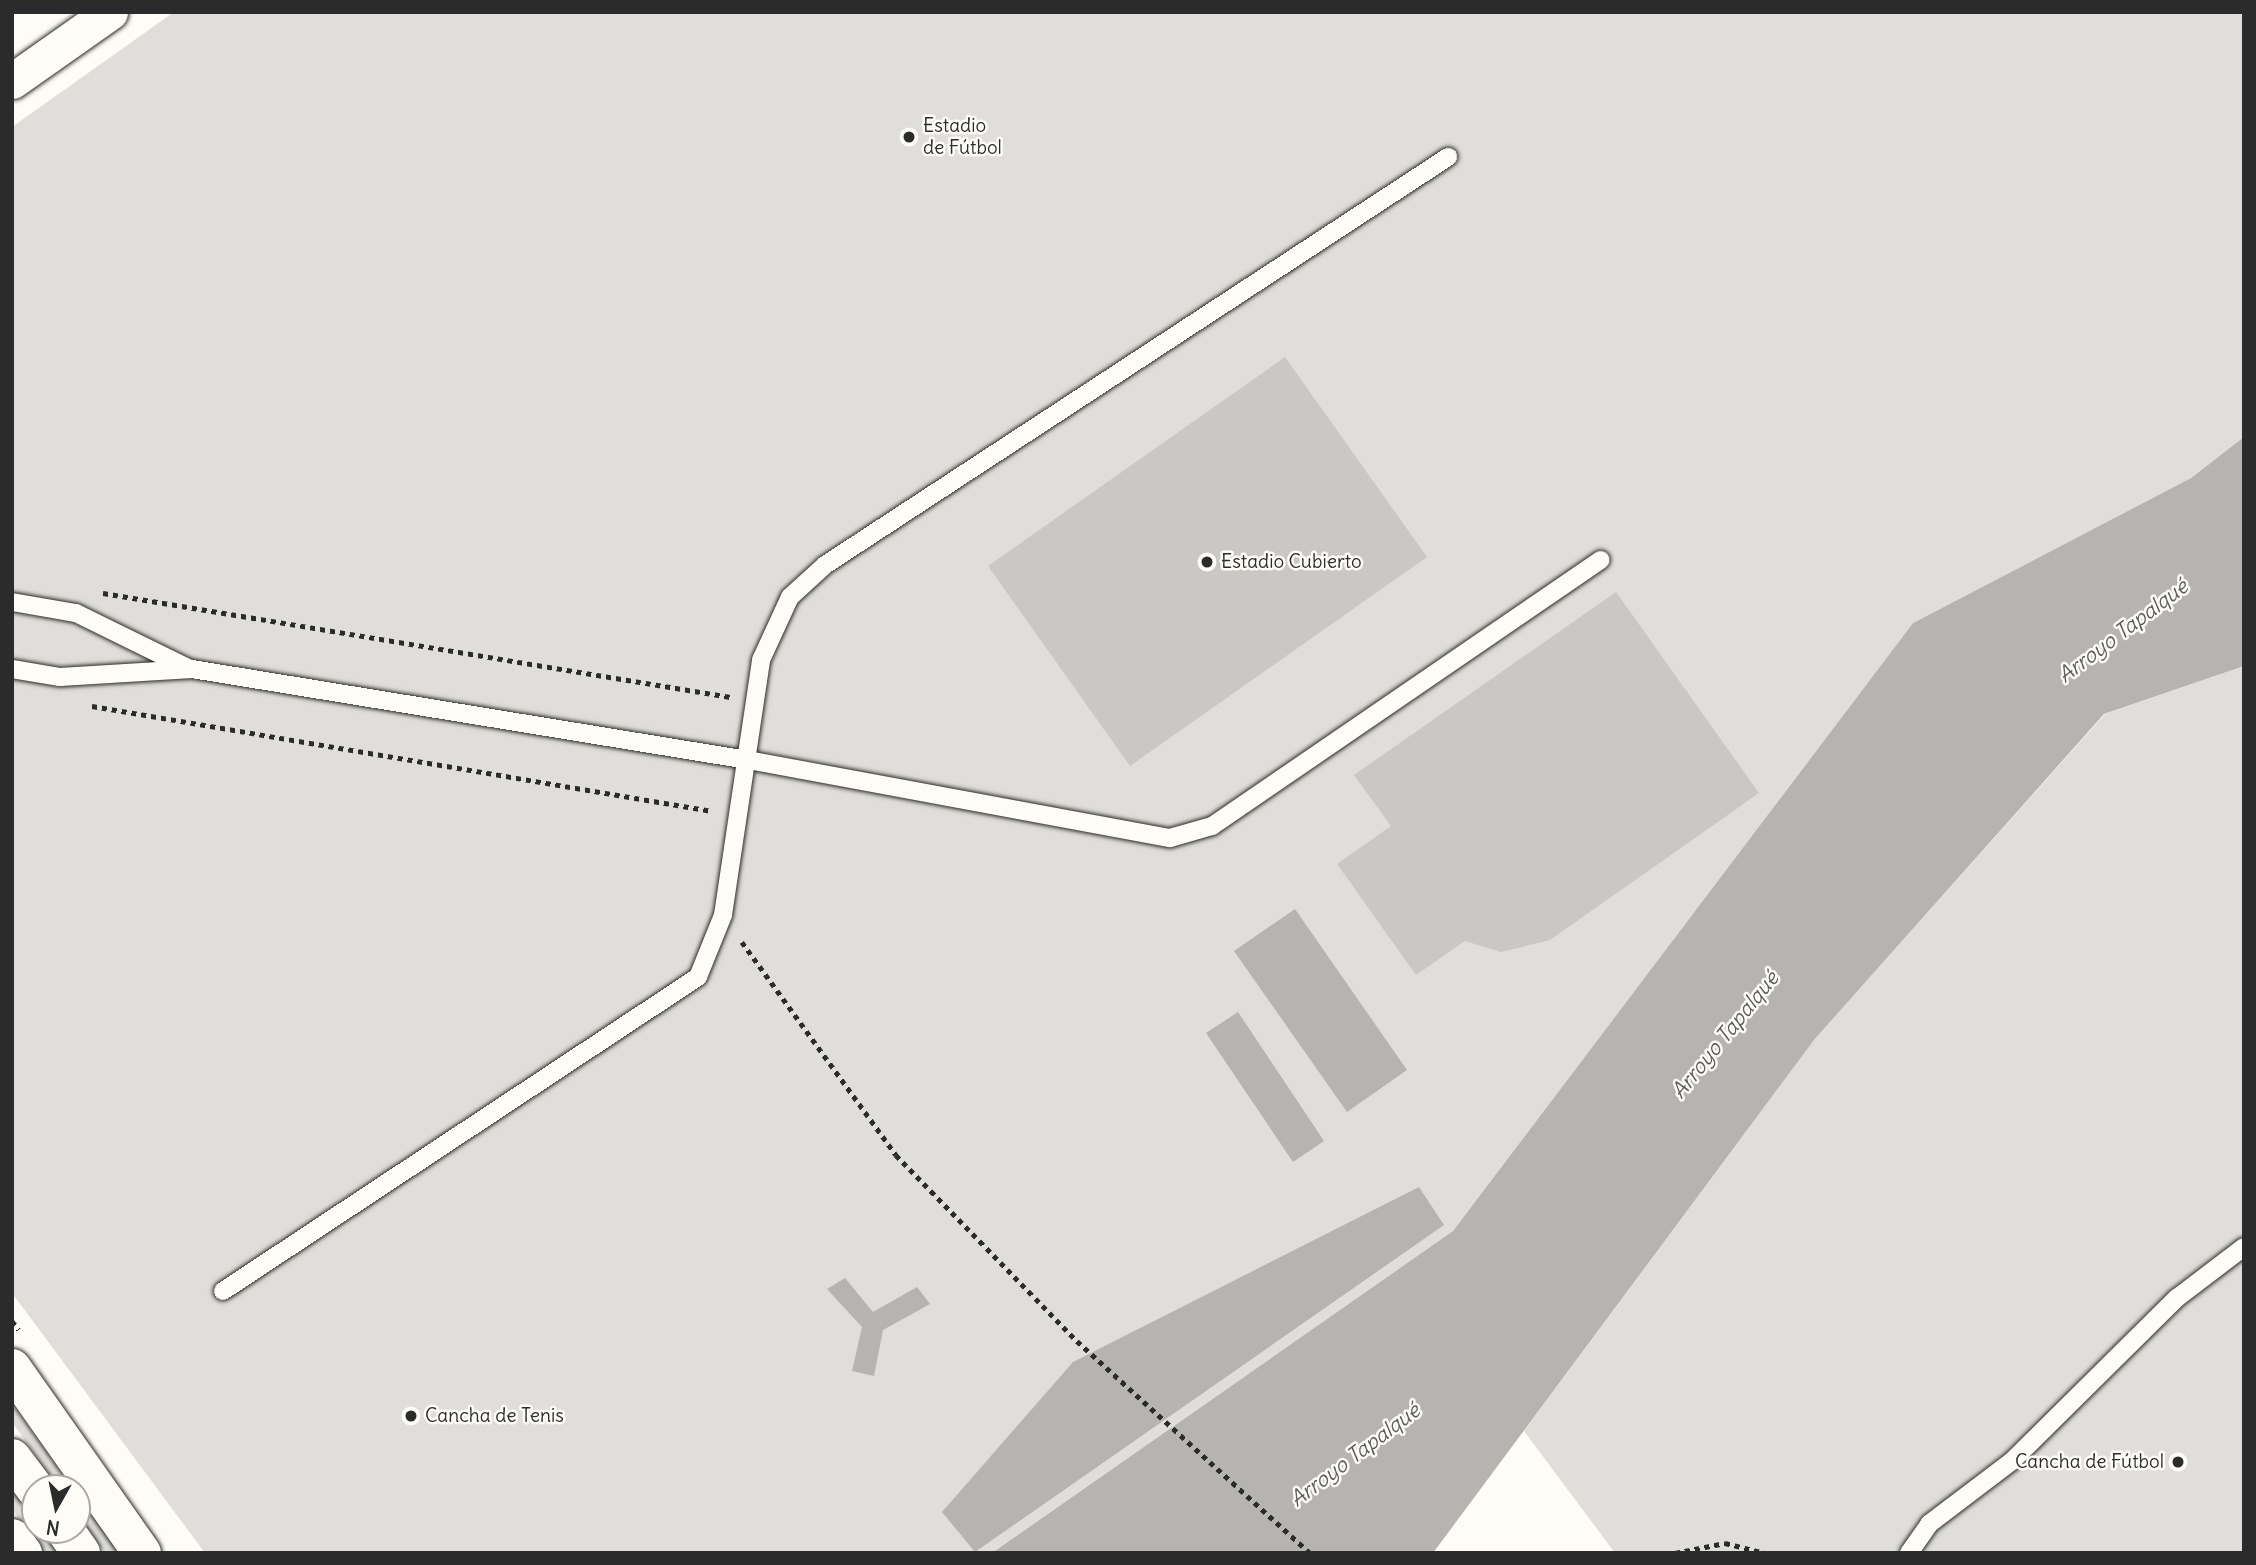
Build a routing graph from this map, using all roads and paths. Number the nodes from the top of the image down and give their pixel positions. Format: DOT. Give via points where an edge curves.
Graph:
graph roads {
  1 [pos="110,12"];
  2 [pos="12,81"];
  3 [pos="1448,158"];
  4 [pos="1601,560"];
  5 [pos="95,592"];
  6 [pos="12,603"];
  7 [pos="12,669"];
  8 [pos="191,669"];
  9 [pos="755,701"];
  10 [pos="81,704"];
  11 [pos="748,760"];
  12 [pos="738,815"];
  13 [pos="723,915"];
  14 [pos="2244,1247"];
  15 [pos="223,1291"];
  16 [pos="12,1368"];
  17 [pos="12,1458"];
  18 [pos="24,1474"];
  19 [pos="12,1538"];
  20 [pos="23,1553"];
  21 [pos="142,1553"];
  22 [pos="1310,1553"];
  23 [pos="1675,1553"];
  24 [pos="1765,1553"];
  25 [pos="1909,1553"];
  1 -- 2 [label="street"];
  3 -- 9 [label="lane" via="825,565 790,597 761,660"];
  4 -- 11 [label="lane" via="1212,826 1170,838"];
  5 -- 9 [label="path"];
  6 -- 8 [label="lane" via="76,613"];
  7 -- 8 [label="lane" via="60,677"];
  8 -- 11 [label="lane"];
  9 -- 11 [label="lane"];
  10 -- 12 [label="path"];
  11 -- 12 [label="lane"];
  12 -- 13 [label="lane"];
  13 -- 15 [label="lane" via="698,977"];
  13 -- 22 [label="path" via="896,1155 1077,1342"];
  14 -- 25 [label="lane" via="2177,1298 2011,1461 1929,1524"];
  16 -- 21 [label="main road"];
  17 -- 18 [label="main road"];
  19 -- 20 [label="main road"];
  23 -- 24 [label="path" via="1725,1543"];
}
